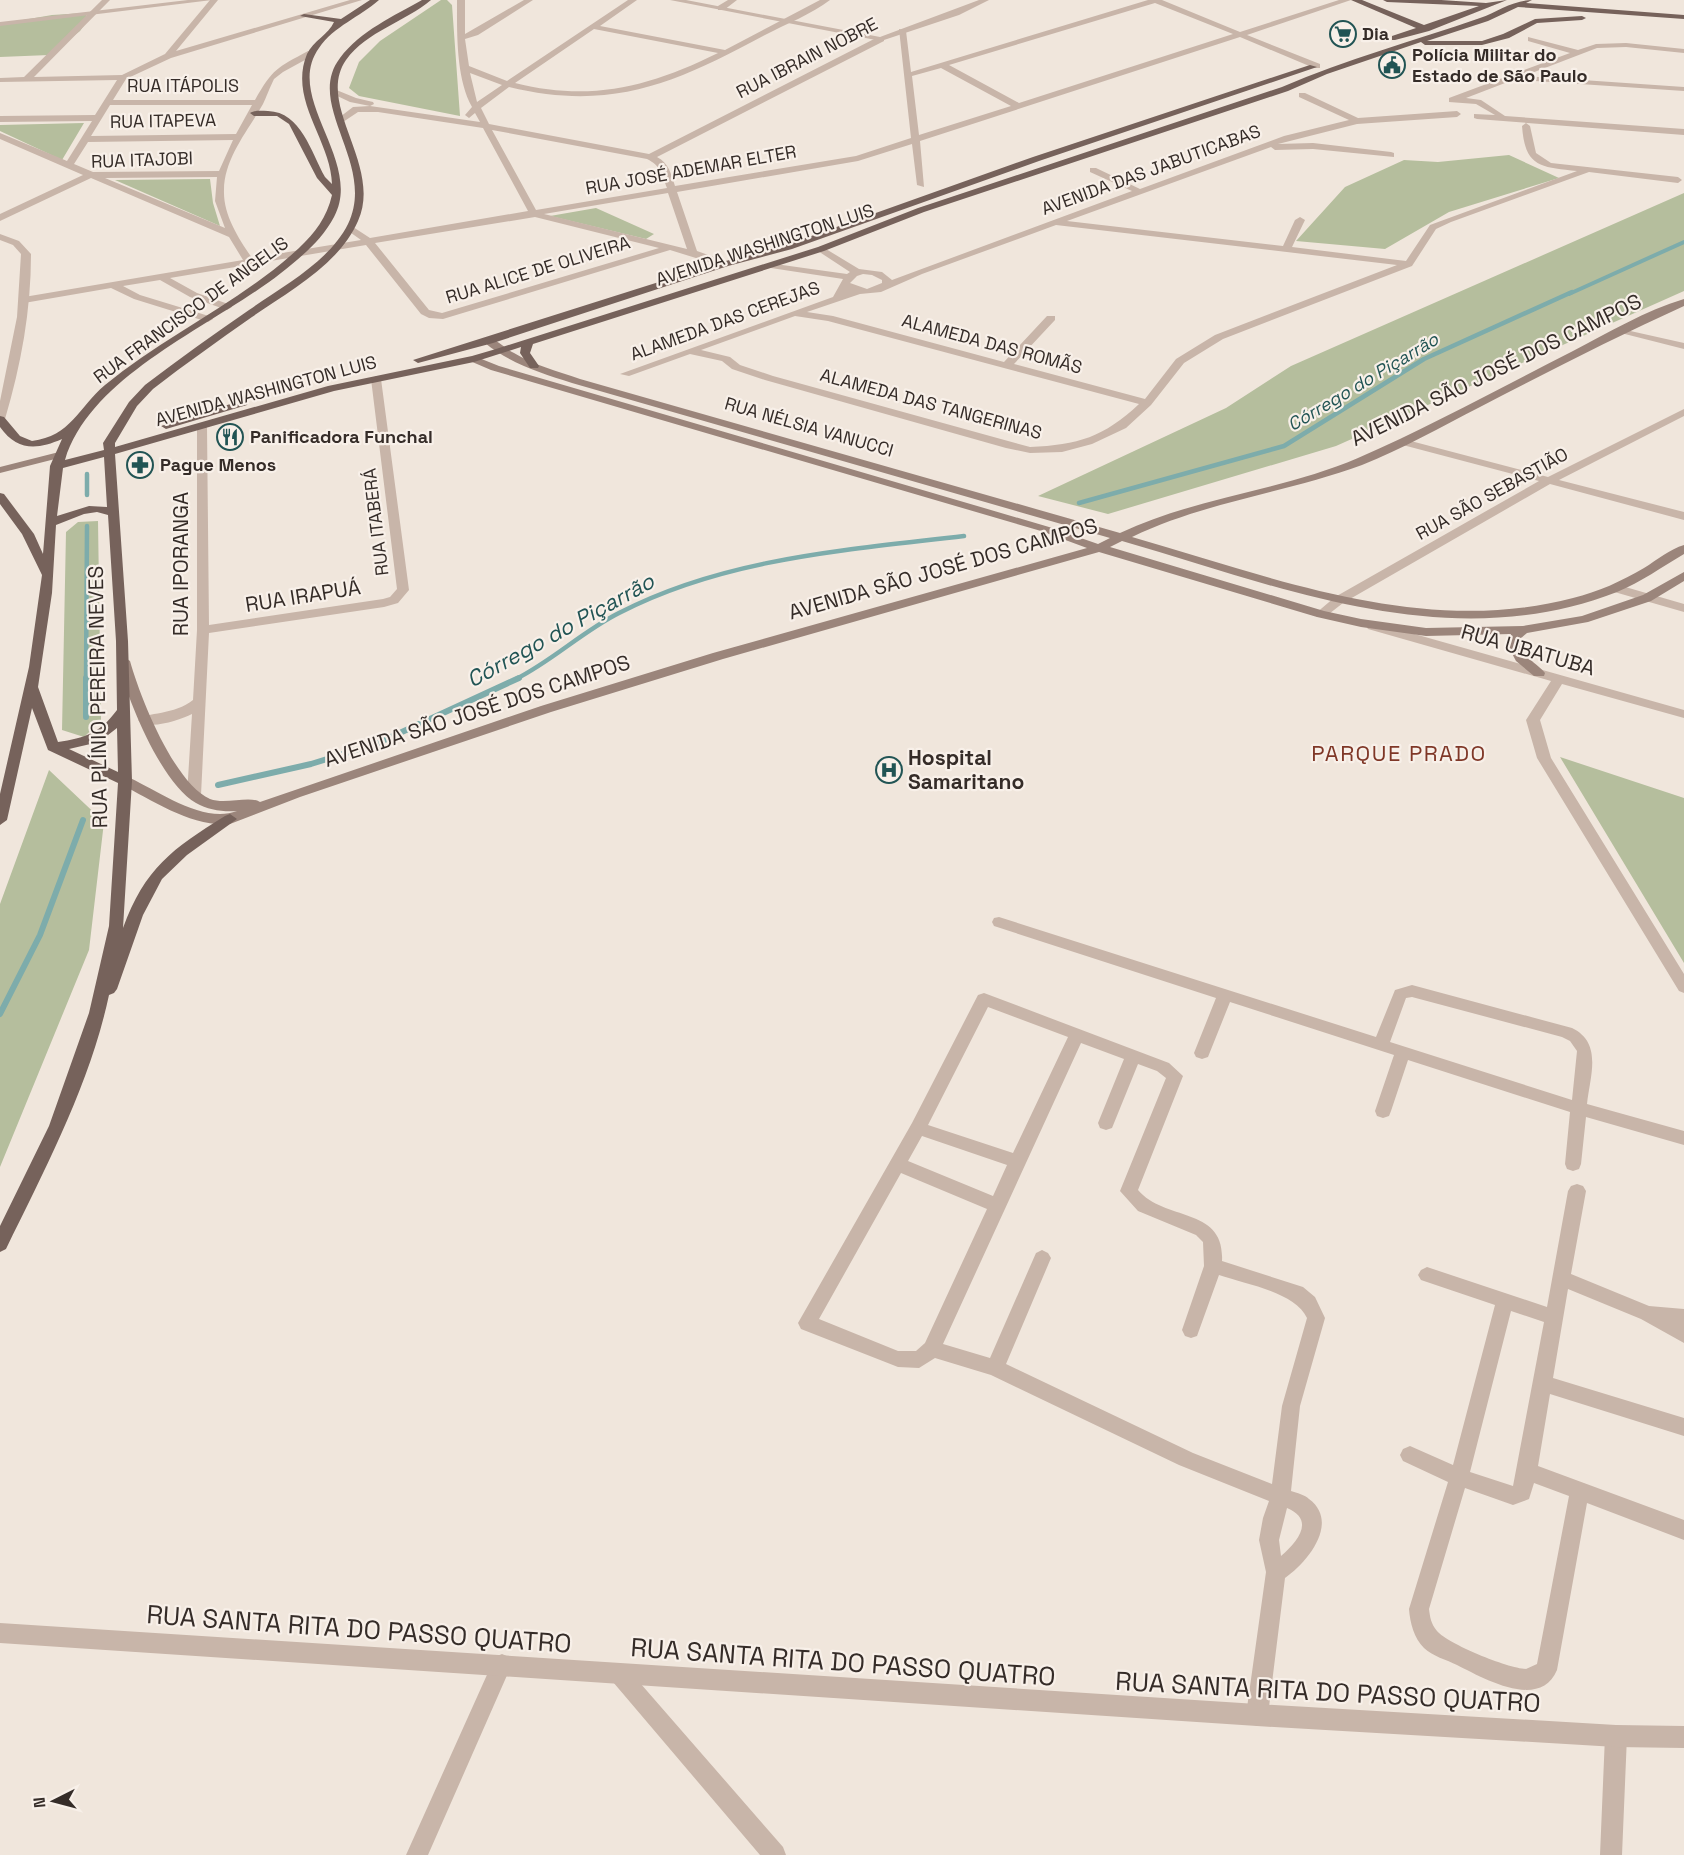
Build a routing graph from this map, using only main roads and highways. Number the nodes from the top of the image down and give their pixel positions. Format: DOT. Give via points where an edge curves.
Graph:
graph roads {
  1 [pos="375,0"];
  2 [pos="427,0"];
  3 [pos="1354,0"];
  4 [pos="1387,0"];
  5 [pos="1467,0"];
  6 [pos="1503,0"];
  7 [pos="1528,0"];
  8 [pos="1541,0"];
  9 [pos="1410,2"];
  10 [pos="1457,3"];
  11 [pos="1494,4"];
  12 [pos="1518,5"];
  13 [pos="1558,7"];
  14 [pos="1379,9"];
  15 [pos="1481,9"];
  16 [pos="304,16"];
  17 [pos="1684,17"];
  18 [pos="1564,18"];
  19 [pos="1684,24"];
  20 [pos="336,27"];
  21 [pos="1423,28"];
  22 [pos="1455,29"];
  23 [pos="1441,34"];
  24 [pos="1499,38"];
  25 [pos="1412,43"];
  26 [pos="254,113"];
  27 [pos="336,194"];
  28 [pos="789,247"];
  29 [pos="821,249"];
  30 [pos="708,270"];
  31 [pos="718,280"];
  32 [pos="1684,302"];
  33 [pos="227,307"];
  34 [pos="234,325"];
  35 [pos="489,341"];
  36 [pos="528,342"];
  37 [pos="500,351"];
  38 [pos="474,358"];
  39 [pos="534,366"];
  40 [pos="0,419"];
  41 [pos="72,430"];
  42 [pos="110,448"];
  43 [pos="58,461"];
  44 [pos="0,470"];
  45 [pos="0,479"];
  46 [pos="0,496"];
  47 [pos="114,513"];
  48 [pos="50,524"];
  49 [pos="1045,529"];
  50 [pos="1124,537"];
  51 [pos="1099,548"];
  52 [pos="1684,549"];
  53 [pos="1058,560"];
  54 [pos="1684,576"];
  55 [pos="48,577"];
  56 [pos="1523,630"];
  57 [pos="122,656"];
  58 [pos="1539,673"];
  59 [pos="32,688"];
  60 [pos="123,710"];
  61 [pos="53,747"];
  62 [pos="125,781"];
  63 [pos="295,794"];
  64 [pos="230,819"];
  65 [pos="0,820"];
  66 [pos="97,1013"];
  67 [pos="0,1244"];
  1 -- 20 [label="main road"];
  2 -- 34 [label="main road" via="356,46 341,61 334,76 340,120 361,194 350,228 338,247"];
  3 -- 14 [label="main road"];
  4 -- 9 [label="main road"];
  5 -- 10 [label="main road"];
  6 -- 11 [label="main road, AVENIDA WASHINGTON LUIS"];
  7 -- 12 [label="main road, AVENIDA WASHINGTON LUIS"];
  8 -- 13 [label="main road"];
  9 -- 10 [label="main road"];
  9 -- 14 [label="main road"];
  10 -- 11 [label="main road"];
  11 -- 12 [label="main road"];
  11 -- 15 [label="main road, AVENIDA WASHINGTON LUIS"];
  12 -- 13 [label="main road"];
  12 -- 22 [label="main road, AVENIDA WASHINGTON LUIS"];
  13 -- 17 [label="main road"];
  13 -- 18 [label="main road" via="1552,13"];
  14 -- 21 [label="main road"];
  15 -- 21 [label="main road, AVENIDA WASHINGTON LUIS"];
  15 -- 22 [label="main road" via="1490,14"];
  16 -- 20 [label="main road" via="333,18 338,20"];
  18 -- 19 [label="main road"];
  18 -- 24 [label="main road" via="1535,21"];
  20 -- 27 [label="main road, RUA FRANCISCO DE ANGELIS" via="311,53 305,80 312,112 324,136"];
  21 -- 23 [label="main road"];
  21 -- 28 [label="main road, AVENIDA WASHINGTON LUIS"];
  22 -- 23 [label="main road, AVENIDA WASHINGTON LUIS"];
  23 -- 24 [label="main road" via="1459,39"];
  23 -- 25 [label="main road, AVENIDA WASHINGTON LUIS"];
  24 -- 25 [label="main road" via="1470,44"];
  25 -- 29 [label="main road, AVENIDA WASHINGTON LUIS" via="921,210"];
  26 -- 27 [label="main road" via="279,114 292,123 321,178"];
  27 -- 33 [label="main road, RUA FRANCISCO DE ANGELIS" via="331,214 313,241"];
  28 -- 29 [label="main road" via="812,245"];
  28 -- 30 [label="main road, AVENIDA WASHINGTON LUIS"];
  29 -- 31 [label="main road, AVENIDA WASHINGTON LUIS"];
  30 -- 31 [label="main road" via="708,277"];
  30 -- 35 [label="main road, AVENIDA WASHINGTON LUIS"];
  31 -- 36 [label="main road, AVENIDA WASHINGTON LUIS"];
  32 -- 50 [label="main road, AVENIDA SÃO JOSÉ DOS CAMPOS" via="1358,462 1289,485 1190,510"];
  33 -- 34 [label="main road" via="240,314"];
  33 -- 41 [label="main road, RUA FRANCISCO DE ANGELIS" via="107,391"];
  34 -- 42 [label="main road" via="149,387 133,404"];
  35 -- 37 [label="main road, RUA NÉLSIA VANUCCI"];
  35 -- 42 [label="main road, AVENIDA WASHINGTON LUIS" via="321,381"];
  36 -- 37 [label="main road, AVENIDA WASHINGTON LUIS"];
  36 -- 39 [label="main road" via="525,353"];
  37 -- 38 [label="main road, AVENIDA WASHINGTON LUIS"];
  37 -- 39 [label="main road, RUA NÉLSIA VANUCCI"];
  38 -- 42 [label="main road, AVENIDA WASHINGTON LUIS" via="332,388 202,427"];
  38 -- 49 [label="main road, RUA NÉLSIA VANUCCI" via="584,395"];
  39 -- 50 [label="main road, RUA NÉLSIA VANUCCI"];
  40 -- 41 [label="main road" via="16,440 27,444 47,441"];
  41 -- 43 [label="main road, RUA FRANCISCO DE ANGELIS"];
  42 -- 43 [label="main road, AVENIDA WASHINGTON LUIS"];
  42 -- 47 [label="main road, RUA PLÍNIO PEREIRA NEVES"];
  43 -- 44 [label="main road, AVENIDA WASHINGTON LUIS"];
  43 -- 45 [label="main road, AVENIDA WASHINGTON LUIS"];
  43 -- 48 [label="main road"];
  46 -- 55 [label="main road" via="28,534"];
  47 -- 48 [label="main road" via="102,508 80,509"];
  47 -- 57 [label="main road, RUA PLÍNIO PEREIRA NEVES"];
  48 -- 55 [label="main road"];
  49 -- 51 [label="main road, RUA NÉLSIA VANUCCI"];
  49 -- 53 [label="main road" via="1056,544"];
  50 -- 51 [label="main road, AVENIDA SÃO JOSÉ DOS CAMPOS"];
  50 -- 52 [label="main road, RUA NÉLSIA VANUCCI" via="1340,600 1398,613 1462,617 1561,605 1615,588"];
  51 -- 53 [label="main road, AVENIDA SÃO JOSÉ DOS CAMPOS"];
  51 -- 56 [label="main road, RUA NÉLSIA VANUCCI" via="1321,614 1361,622 1426,632"];
  53 -- 63 [label="main road, AVENIDA SÃO JOSÉ DOS CAMPOS" via="717,656"];
  54 -- 56 [label="main road, RUA NÉLSIA VANUCCI" via="1647,598 1584,619"];
  55 -- 59 [label="main road"];
  56 -- 58 [label="main road" via="1514,638 1515,650"];
  57 -- 60 [label="main road, RUA PLÍNIO PEREIRA NEVES"];
  57 -- 63 [label="main road, AVENIDA SÃO JOSÉ DOS CAMPOS" via="145,720 194,795 231,807"];
  59 -- 61 [label="main road"];
  59 -- 65 [label="main road"];
  60 -- 61 [label="main road" via="110,730 98,738"];
  60 -- 62 [label="main road, RUA PLÍNIO PEREIRA NEVES"];
  61 -- 62 [label="main road"];
  62 -- 64 [label="main road, AVENIDA SÃO JOSÉ DOS CAMPOS" via="196,816"];
  62 -- 66 [label="main road, RUA PLÍNIO PEREIRA NEVES" via="116,926"];
  63 -- 64 [label="main road, AVENIDA SÃO JOSÉ DOS CAMPOS"];
  64 -- 66 [label="main road" via="187,847 156,876"];
  66 -- 67 [label="main road, RUA PLÍNIO PEREIRA NEVES" via="57,1126"];
}
